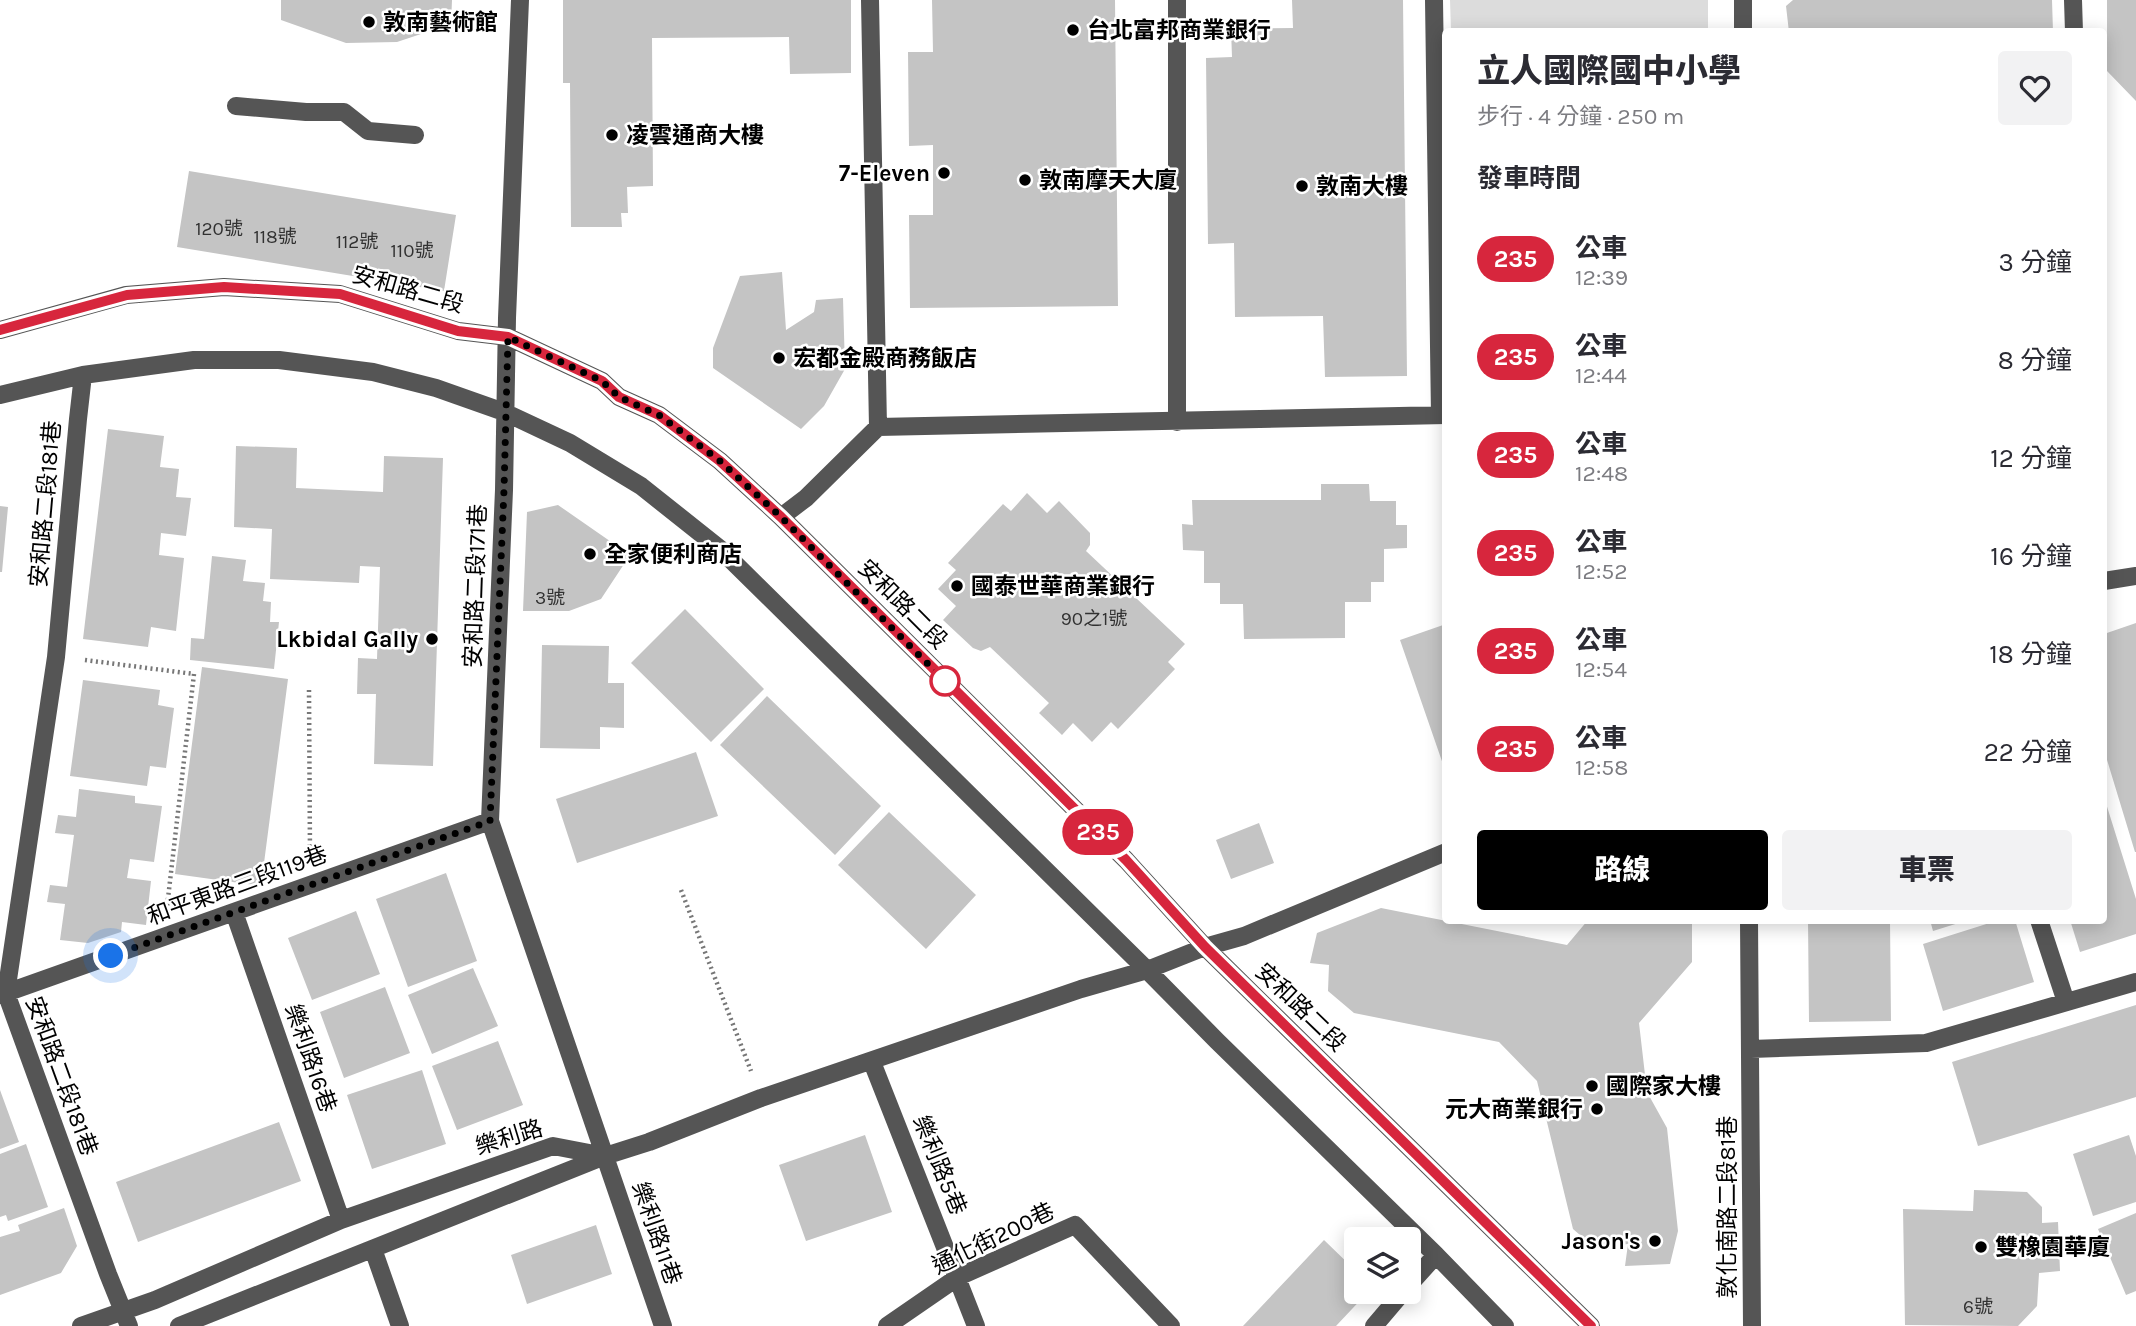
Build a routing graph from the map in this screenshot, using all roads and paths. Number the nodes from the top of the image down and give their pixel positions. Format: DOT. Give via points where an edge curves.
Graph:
graph roads {
  1 [pos="520,0"];
  2 [pos="870,0"];
  3 [pos="1177,0"];
  4 [pos="1434,0"];
  5 [pos="1743,0"];
  6 [pos="2073,0"];
  7 [pos="1743,28"];
  8 [pos="2074,28"];
  9 [pos="236,106"];
  10 [pos="415,135"];
  11 [pos="0,330"];
  12 [pos="508,337"];
  13 [pos="1442,369"];
  14 [pos="83,375"];
  15 [pos="0,395"];
  16 [pos="504,412"];
  17 [pos="1442,415"];
  18 [pos="1177,422"];
  19 [pos="878,427"];
  20 [pos="781,517"];
  21 [pos="2136,576"];
  22 [pos="2107,581"];
  23 [pos="56,657"];
  24 [pos="310,690"];
  25 [pos="490,821"];
  26 [pos="1442,854"];
  27 [pos="310,884"];
  28 [pos="681,890"];
  29 [pos="234,912"];
  30 [pos="1749,924"];
  31 [pos="2040,924"];
  32 [pos="164,937"];
  33 [pos="1205,947"];
  34 [pos="1147,970"];
  35 [pos="2136,982"];
  36 [pos="3,994"];
  37 [pos="2066,1002"];
  38 [pos="1751,1049"];
  39 [pos="872,1062"];
  40 [pos="761,1098"];
  41 [pos="605,1156"];
  42 [pos="341,1220"];
  43 [pos="373,1249"];
  44 [pos="1436,1255"];
  45 [pos="1421,1272"];
  46 [pos="958,1277"];
  47 [pos="1393,1304"];
  48 [pos="127,1319"];
  49 [pos="81,1326"];
  50 [pos="179,1326"];
  51 [pos="400,1326"];
  52 [pos="663,1326"];
  53 [pos="887,1326"];
  54 [pos="976,1326"];
  55 [pos="1171,1326"];
  56 [pos="1374,1326"];
  57 [pos="1505,1326"];
  58 [pos="1591,1326"];
  59 [pos="1752,1326"];
  1 -- 12 [label="street, 安和路二段171巷"];
  2 -- 19 [label="street"];
  3 -- 18 [label="street"];
  4 -- 13 [label="street"];
  5 -- 7 [label="street"];
  6 -- 8 [label="street"];
  9 -- 10 [label="street" via="344,111 368,131"];
  11 -- 12 [label="street, 安和路二段" via="127,295 224,287 340,294 458,331"];
  12 -- 16 [label="street, 安和路二段171巷"];
  12 -- 20 [label="street, 安和路二段" via="602,381 619,397 659,415 720,461"];
  14 -- 15 [label="street"];
  14 -- 16 [label="street" via="194,360 279,360 373,372"];
  14 -- 23 [label="street, 安和路二段181巷"];
  16 -- 25 [label="street, 安和路二段171巷"];
  16 -- 34 [label="street" via="570,443 640,486 719,548"];
  17 -- 18 [label="street"];
  18 -- 19 [label="street"];
  19 -- 20 [label="street"];
  20 -- 33 [label="street, 安和路二段" via="1126,860"];
  21 -- 22 [label="street"];
  23 -- 32 [label="path" via="194,674"];
  23 -- 36 [label="street, 安和路二段181巷"];
  24 -- 27 [label="path"];
  25 -- 27 [label="street, 和平東路三段119巷"];
  25 -- 41 [label="street, 安和路二段171巷"];
  26 -- 33 [label="street" via="1244,936"];
  27 -- 29 [label="street, 和平東路三段119巷"];
  28 -- 40 [label="path"];
  29 -- 32 [label="street, 和平東路三段119巷"];
  29 -- 42 [label="street, 樂利路16巷"];
  30 -- 38 [label="street, 敦化南路二段81巷"];
  31 -- 37 [label="street"];
  32 -- 36 [label="street, 和平東路三段119巷"];
  33 -- 34 [label="street"];
  33 -- 58 [label="street, 安和路二段"];
  34 -- 39 [label="street"];
  34 -- 44 [label="street"];
  35 -- 37 [label="street"];
  36 -- 48 [label="street, 安和路二段181巷"];
  37 -- 38 [label="street" via="1926,1043"];
  38 -- 59 [label="street, 敦化南路二段81巷"];
  39 -- 40 [label="street"];
  39 -- 46 [label="street, 樂利路5巷"];
  40 -- 41 [label="street"];
  41 -- 42 [label="street, 樂利路" via="553,1146"];
  41 -- 43 [label="street"];
  41 -- 52 [label="street, 樂利路11巷"];
  42 -- 48 [label="street, 樂利路"];
  43 -- 50 [label="street"];
  43 -- 51 [label="street"];
  44 -- 45 [label="street"];
  44 -- 57 [label="street"];
  46 -- 53 [label="street, 通化街200巷"];
  46 -- 54 [label="street, 樂利路5巷"];
  46 -- 55 [label="street, 通化街200巷" via="1075,1225"];
  47 -- 56 [label="street"];
  48 -- 49 [label="street, 樂利路"];
}
